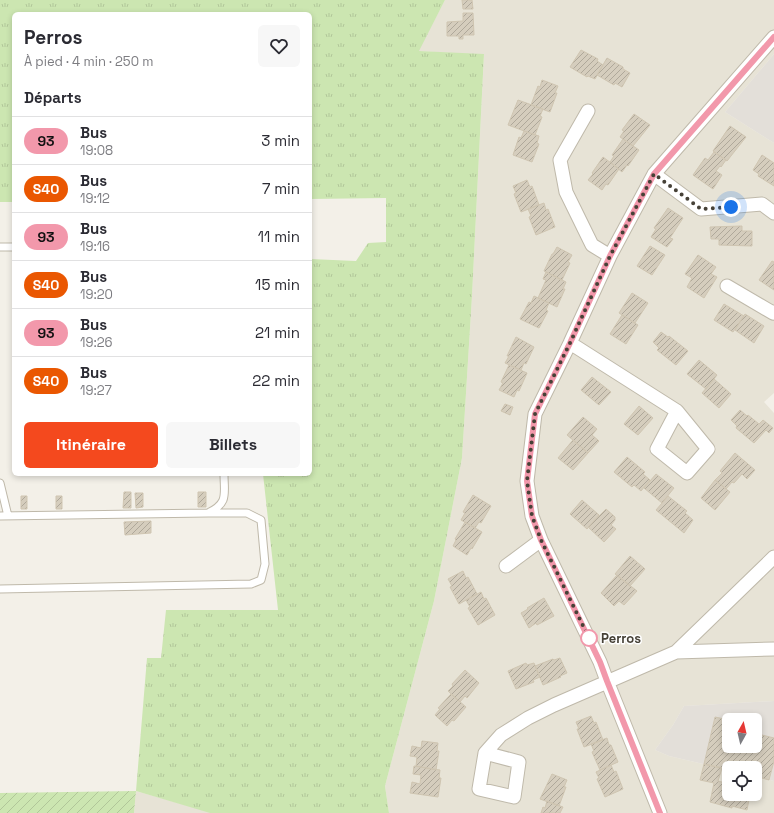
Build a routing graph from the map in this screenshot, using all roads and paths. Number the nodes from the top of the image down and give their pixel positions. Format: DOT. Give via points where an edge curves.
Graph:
graph roads {
  1 [pos="774,37"];
  2 [pos="588,111"];
  3 [pos="654,174"];
  4 [pos="774,213"];
  5 [pos="0,247"];
  6 [pos="12,247"];
  7 [pos="610,256"];
  8 [pos="728,286"];
  9 [pos="774,312"];
  10 [pos="570,343"];
  11 [pos="677,411"];
  12 [pos="224,476"];
  13 [pos="0,483"];
  14 [pos="208,513"];
  15 [pos="4,516"];
  16 [pos="541,540"];
  17 [pos="774,557"];
  18 [pos="506,566"];
  19 [pos="0,589"];
  20 [pos="774,649"];
  21 [pos="676,652"];
  22 [pos="607,681"];
  23 [pos="485,753"];
  24 [pos="660,813"];
  1 -- 3 [label="street"];
  2 -- 7 [label="street" via="560,160 566,192 592,245"];
  3 -- 4 [label="street" via="701,209 762,204"];
  3 -- 7 [label="street"];
  5 -- 6 [label="lane"];
  7 -- 10 [label="street"];
  8 -- 9 [label="street"];
  10 -- 11 [label="street"];
  10 -- 16 [label="street" via="535,414 527,481 532,516"];
  12 -- 14 [label="lane" via="224,499 219,508"];
  13 -- 15 [label="lane"];
  14 -- 15 [label="lane"];
  14 -- 19 [label="lane" via="247,513 261,520 265,564 260,580 251,584"];
  16 -- 18 [label="street"];
  16 -- 22 [label="street"];
  17 -- 21 [label="street"];
  20 -- 21 [label="street"];
  21 -- 22 [label="street"];
  22 -- 23 [label="street" via="528,718 501,735"];
  22 -- 24 [label="street"];
}
